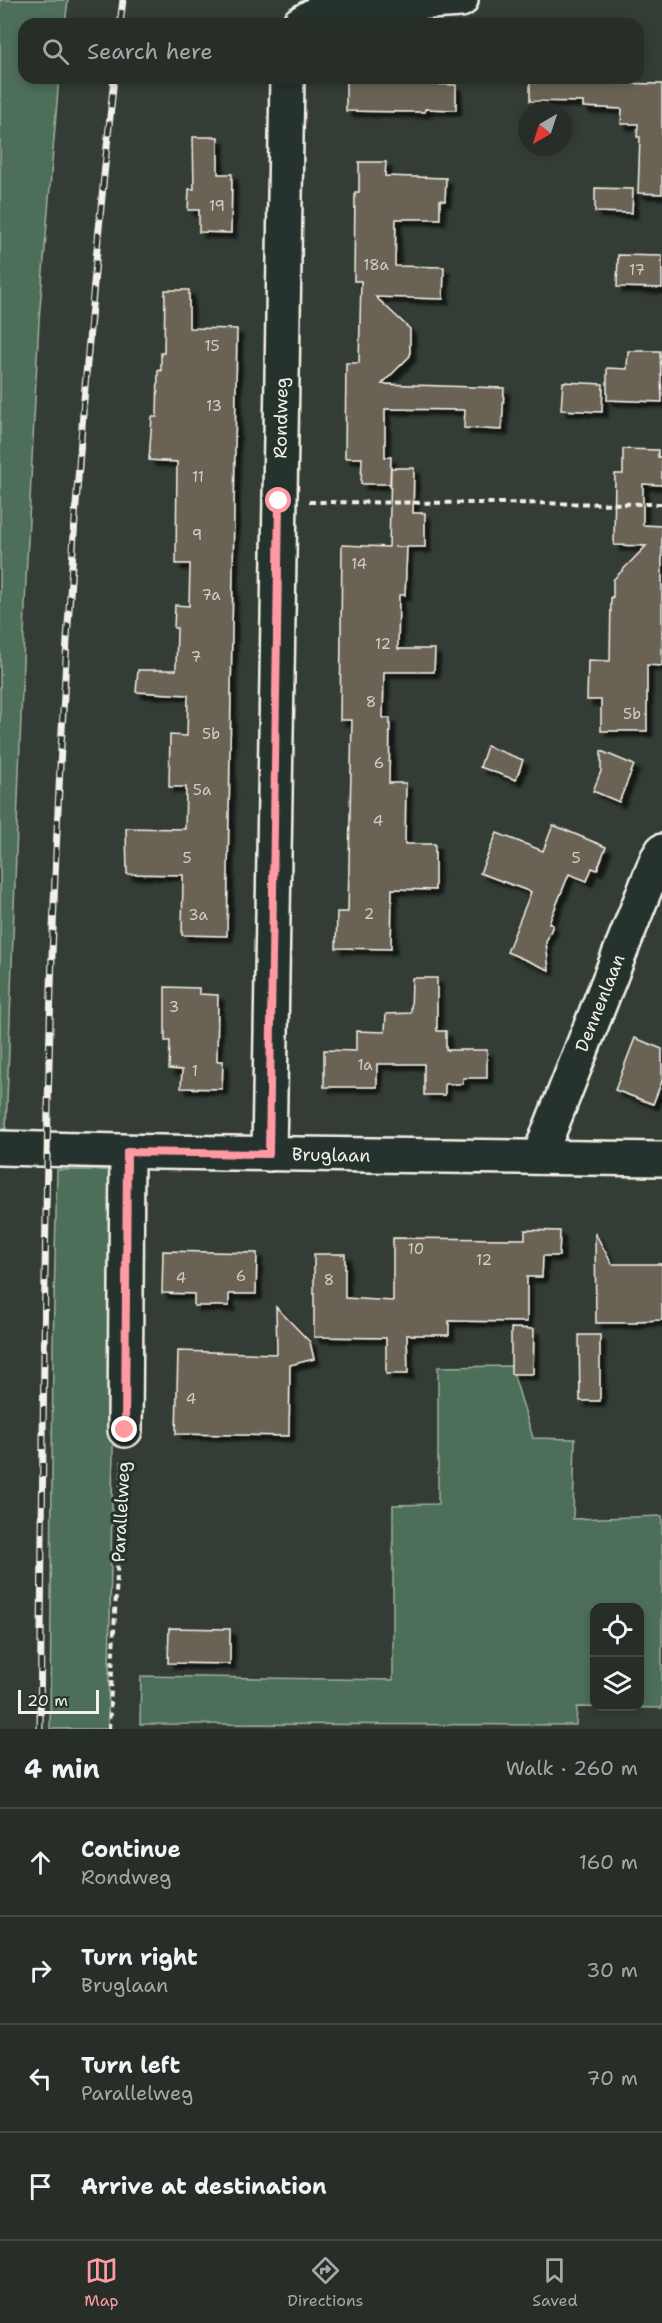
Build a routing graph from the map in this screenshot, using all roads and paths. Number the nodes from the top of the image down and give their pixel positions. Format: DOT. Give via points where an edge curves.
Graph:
graph roads {
  1 [pos="460,0"];
  2 [pos="309,18"];
  3 [pos="287,84"];
  4 [pos="279,501"];
  5 [pos="662,504"];
  6 [pos="662,851"];
  7 [pos="0,1148"];
  8 [pos="127,1152"];
  9 [pos="269,1154"];
  10 [pos="539,1157"];
  11 [pos="662,1159"];
  12 [pos="125,1430"];
  13 [pos="110,1729"];
  1 -- 2 [label="street" via="324,9"];
  3 -- 4 [label="street, Rondweg"];
  4 -- 5 [label="path"];
  4 -- 9 [label="street, Rondweg"];
  6 -- 10 [label="street, Dennenlaan"];
  7 -- 8 [label="street, Bruglaan"];
  8 -- 9 [label="street, Bruglaan"];
  8 -- 12 [label="street"];
  9 -- 10 [label="street, Bruglaan"];
  10 -- 11 [label="street, Bruglaan"];
  12 -- 13 [label="path, Parallelweg"];
}
